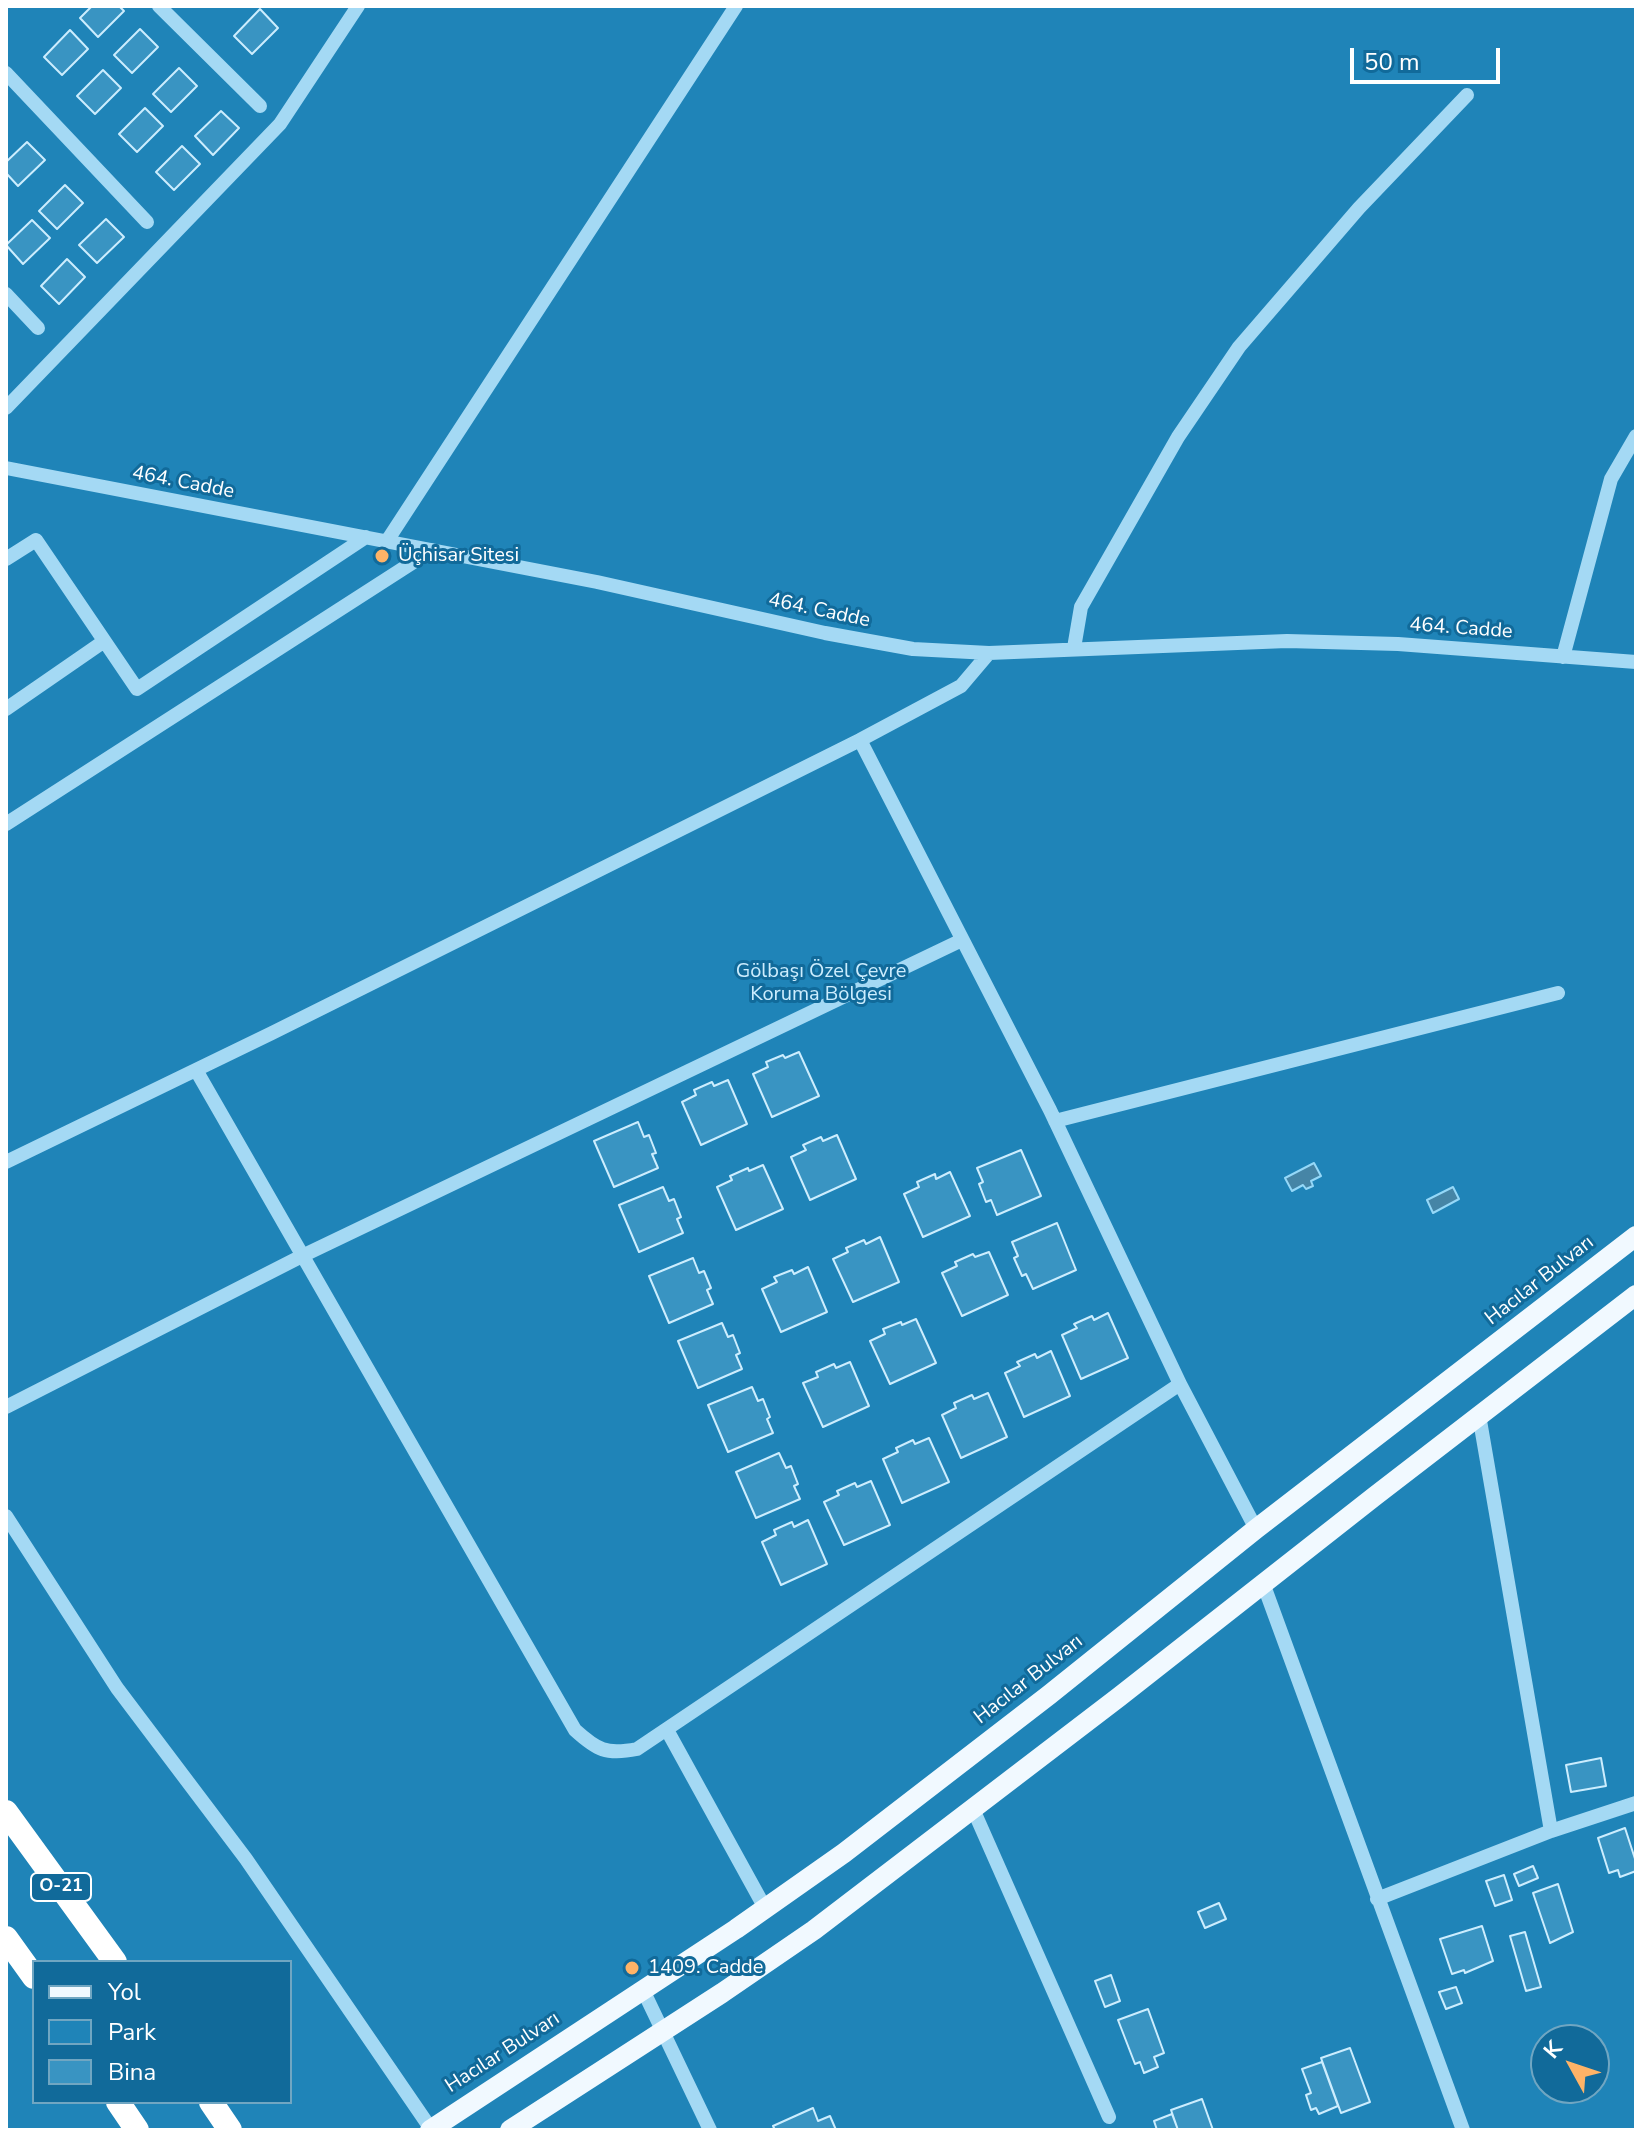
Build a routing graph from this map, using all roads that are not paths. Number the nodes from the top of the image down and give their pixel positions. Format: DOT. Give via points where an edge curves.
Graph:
graph roads {
  1 [pos="159,6"];
  2 [pos="358,6"];
  3 [pos="736,6"];
  4 [pos="6,73"];
  5 [pos="1467,95"];
  6 [pos="260,106"];
  7 [pos="147,222"];
  8 [pos="6,294"];
  9 [pos="38,328"];
  10 [pos="6,408"];
  11 [pos="1636,436"];
  12 [pos="6,468"];
  13 [pos="366,537"];
  14 [pos="387,541"];
  15 [pos="432,550"];
  16 [pos="6,559"];
  17 [pos="103,642"];
  18 [pos="1074,648"];
  19 [pos="989,653"];
  20 [pos="1563,657"];
  21 [pos="1636,662"];
  22 [pos="6,709"];
  23 [pos="860,740"];
  24 [pos="6,824"];
  25 [pos="962,940"];
  26 [pos="1558,993"];
  27 [pos="196,1070"];
  28 [pos="1055,1121"];
  29 [pos="6,1162"];
  30 [pos="1636,1236"];
  31 [pos="302,1256"];
  32 [pos="1636,1295"];
  33 [pos="1180,1384"];
  34 [pos="6,1407"];
  35 [pos="1479,1415"];
  36 [pos="6,1516"];
  37 [pos="1256,1529"];
  38 [pos="1263,1583"];
  39 [pos="667,1730"];
  40 [pos="1636,1803"];
  41 [pos="973,1809"];
  42 [pos="6,1812"];
  43 [pos="1551,1831"];
  44 [pos="1377,1899"];
  45 [pos="765,1908"];
  46 [pos="6,1938"];
  47 [pos="114,1960"];
  48 [pos="32,1974"];
  49 [pos="643,1990"];
  50 [pos="664,2031"];
  51 [pos="119,2104"];
  52 [pos="212,2104"];
  53 [pos="1109,2117"];
  54 [pos="137,2130"];
  55 [pos="230,2130"];
  56 [pos="430,2130"];
  57 [pos="510,2130"];
  58 [pos="710,2130"];
  59 [pos="1463,2130"];
  1 -- 6 [label="street"];
  2 -- 10 [label="street" via="280,124"];
  3 -- 14 [label="street"];
  4 -- 7 [label="street"];
  5 -- 18 [label="street" via="1359,208 1239,347 1178,437 1081,607"];
  8 -- 9 [label="street"];
  11 -- 20 [label="street" via="1611,479"];
  12 -- 13 [label="street, 464. Cadde"];
  13 -- 14 [label="street, 464. Cadde"];
  13 -- 17 [label="street" via="137,689"];
  14 -- 15 [label="street, 464. Cadde"];
  15 -- 19 [label="street, 464. Cadde" via="875,643"];
  15 -- 24 [label="street"];
  16 -- 17 [label="street" via="36,540"];
  17 -- 22 [label="street"];
  18 -- 19 [label="street, 464. Cadde"];
  18 -- 20 [label="street, 464. Cadde" via="1287,641"];
  19 -- 23 [label="street" via="961,686"];
  20 -- 21 [label="street, 464. Cadde"];
  23 -- 25 [label="street"];
  23 -- 27 [label="street"];
  25 -- 28 [label="street"];
  25 -- 31 [label="street"];
  26 -- 28 [label="street"];
  27 -- 29 [label="street"];
  27 -- 31 [label="street"];
  28 -- 33 [label="street"];
  30 -- 37 [label="main road, Hacılar Bulvarı"];
  31 -- 34 [label="street"];
  31 -- 39 [label="street" via="575,1730 595,1748 617,1753 637,1749"];
  32 -- 35 [label="main road"];
  33 -- 37 [label="street"];
  33 -- 39 [label="street"];
  35 -- 38 [label="main road"];
  35 -- 43 [label="street"];
  36 -- 56 [label="street" via="117,1688 246,1859"];
  37 -- 45 [label="main road, Hacılar Bulvarı" via="995,1737"];
  38 -- 41 [label="main road"];
  38 -- 44 [label="street"];
  39 -- 45 [label="street"];
  40 -- 43 [label="street"];
  41 -- 50 [label="main road" via="814,1930"];
  41 -- 53 [label="street"];
  42 -- 47 [label="highway, O-21"];
  43 -- 44 [label="street"];
  44 -- 59 [label="street"];
  45 -- 49 [label="main road, Hacılar Bulvarı"];
  46 -- 48 [label="highway"];
  49 -- 50 [label="street"];
  49 -- 56 [label="main road, Hacılar Bulvarı"];
  50 -- 57 [label="main road"];
  50 -- 58 [label="street"];
  51 -- 54 [label="highway"];
  52 -- 55 [label="highway"];
}
